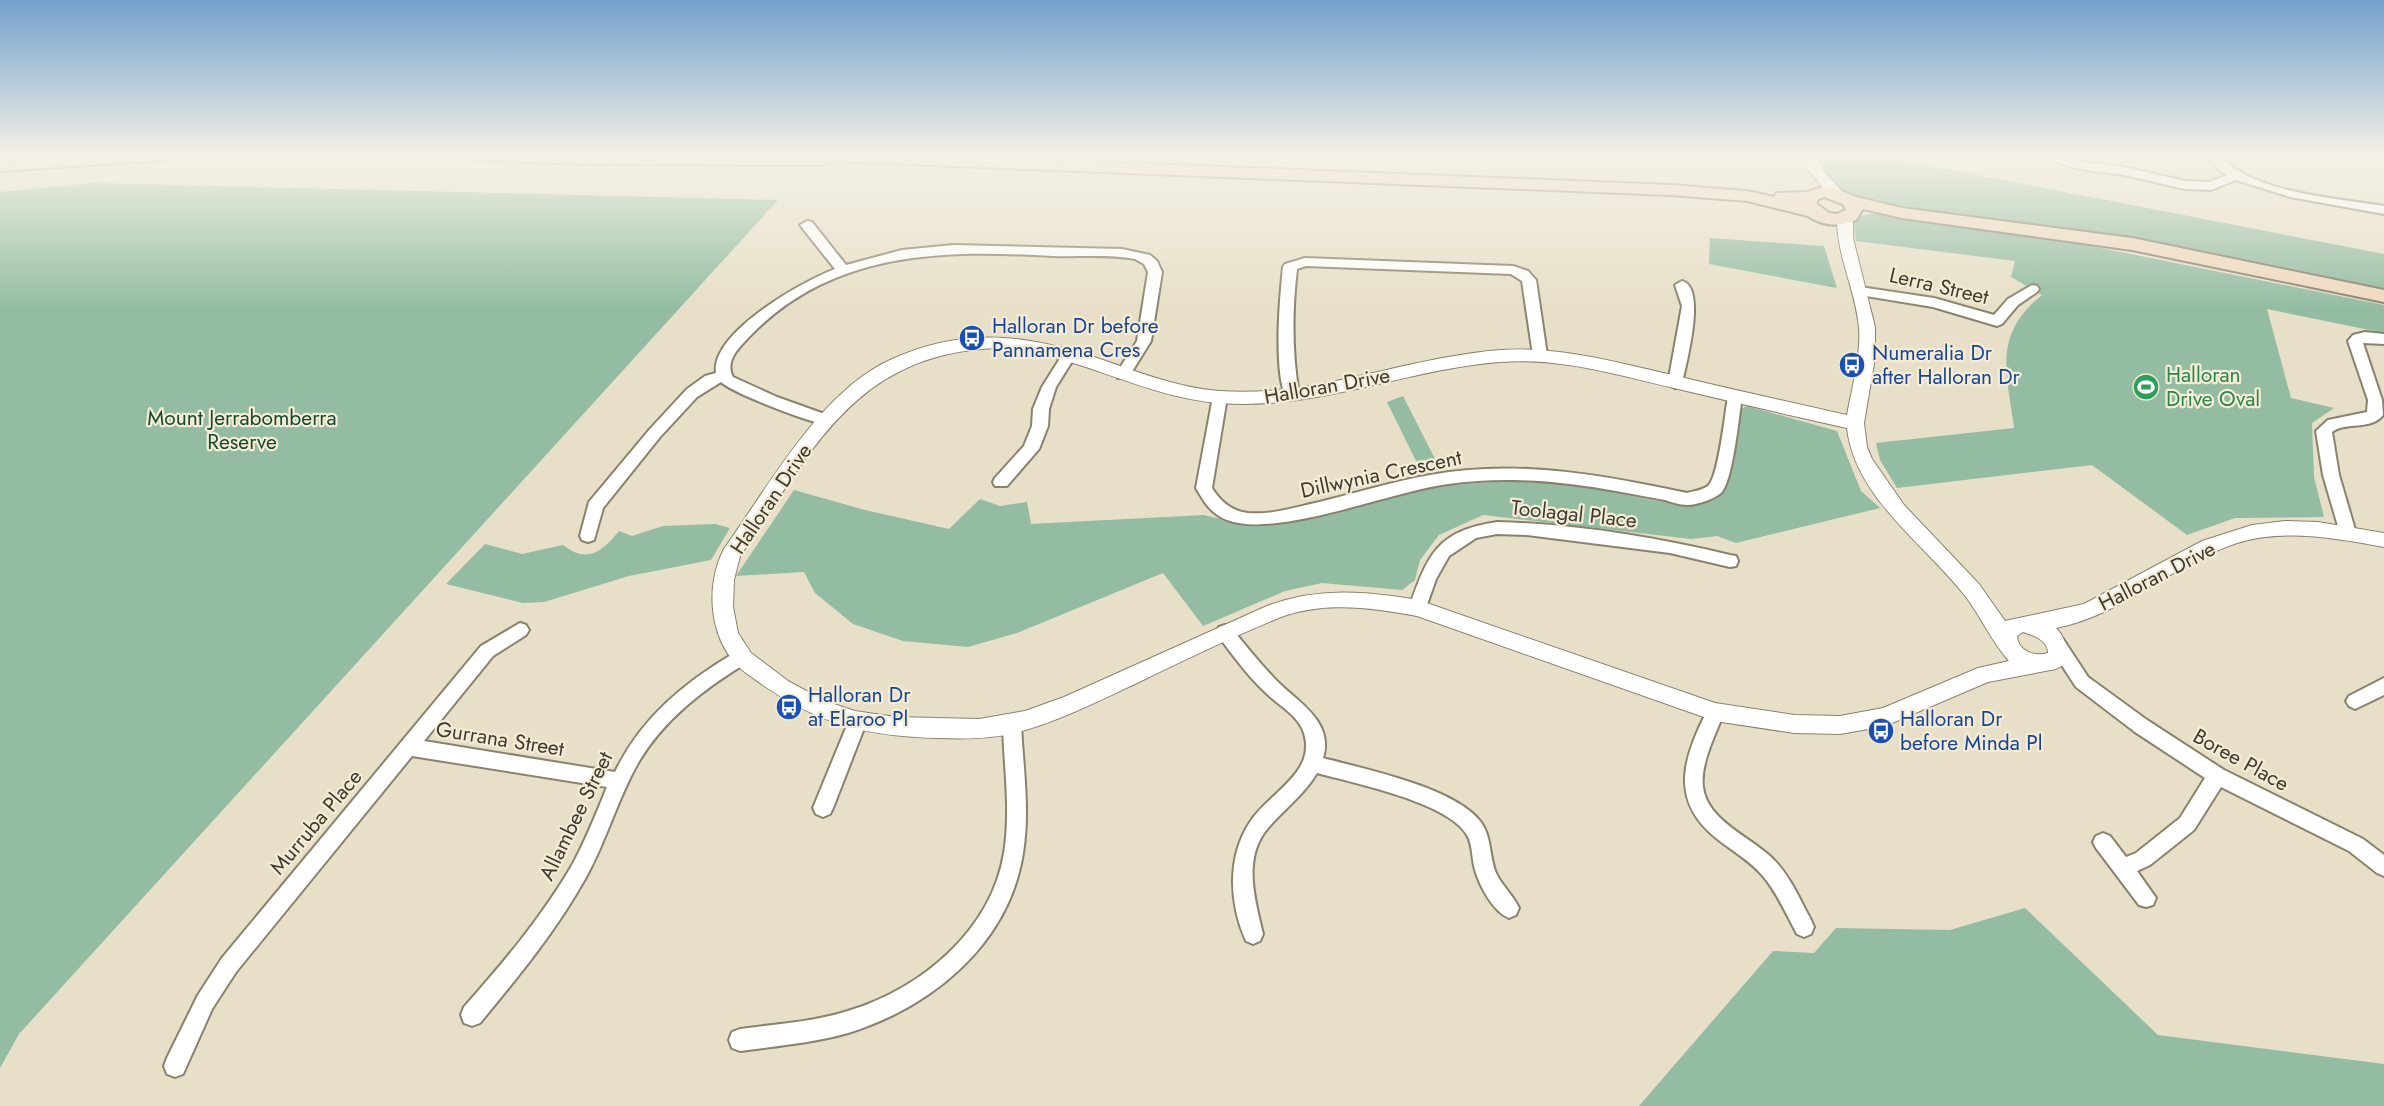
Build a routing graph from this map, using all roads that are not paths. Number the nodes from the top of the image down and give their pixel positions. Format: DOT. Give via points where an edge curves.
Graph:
graph roads {
  1 [pos="1831,206"];
  2 [pos="1837,207"];
  3 [pos="2366,207"];
  4 [pos="2384,210"];
  5 [pos="807,225"];
  6 [pos="843,270"];
  7 [pos="1682,285"];
  8 [pos="2032,290"];
  9 [pos="1860,291"];
  10 [pos="2384,296"];
  11 [pos="2384,339"];
  12 [pos="1069,355"];
  13 [pos="1540,355"];
  14 [pos="1123,374"];
  15 [pos="724,376"];
  16 [pos="1676,382"];
  17 [pos="1292,395"];
  18 [pos="1735,396"];
  19 [pos="1220,398"];
  20 [pos="825,420"];
  21 [pos="2378,421"];
  22 [pos="1855,423"];
  23 [pos="1001,482"];
  24 [pos="2348,533"];
  25 [pos="588,536"];
  26 [pos="2384,540"];
  27 [pos="1730,561"];
  28 [pos="1977,597"];
  29 [pos="1418,608"];
  30 [pos="2072,617"];
  31 [pos="2026,624"];
  32 [pos="520,630"];
  33 [pos="1225,632"];
  34 [pos="2007,642"];
  35 [pos="2056,643"];
  36 [pos="742,657"];
  37 [pos="2041,664"];
  38 [pos="1985,674"];
  39 [pos="2082,682"];
  40 [pos="2383,687"];
  41 [pos="2355,701"];
  42 [pos="1715,711"];
  43 [pos="857,723"];
  44 [pos="1012,725"];
  45 [pos="409,747"];
  46 [pos="1314,764"];
  47 [pos="2217,776"];
  48 [pos="620,781"];
  49 [pos="823,808"];
  50 [pos="2103,842"];
  51 [pos="2123,867"];
  52 [pos="2384,867"];
  53 [pos="2146,898"];
  54 [pos="1509,908"];
  55 [pos="1804,927"];
  56 [pos="1253,934"];
  57 [pos="472,1015"];
  58 [pos="740,1040"];
  59 [pos="175,1066"];
  1 -- 9 [label="street"];
  2 -- 10 [label="main road" via="2132,244"];
  3 -- 4 [label="street"];
  5 -- 6 [label="street"];
  6 -- 14 [label="street" via="894,255 940,249 1144,258 1152,263 1155,272 1147,330"];
  6 -- 15 [label="street" via="811,284 764,315 729,352 724,360"];
  7 -- 16 [label="street" via="1689,306"];
  8 -- 9 [label="street, Lerra Street" via="2013,302 1997,321 1922,300"];
  9 -- 22 [label="street" via="1867,340"];
  11 -- 21 [label="street" via="2366,337 2355,341"];
  12 -- 14 [label="street, Halloran Drive"];
  12 -- 20 [label="street, Halloran Drive" via="1016,343 943,348 879,372"];
  12 -- 23 [label="street" via="1049,387 1031,449"];
  13 -- 16 [label="street, Halloran Drive"];
  13 -- 17 [label="street, Halloran Drive" via="1448,363"];
  13 -- 17 [label="street" via="1529,280 1513,270 1305,262 1290,267 1288,280 1285,336"];
  14 -- 19 [label="street, Halloran Drive" via="1155,386"];
  15 -- 20 [label="street" via="771,401"];
  15 -- 25 [label="street" via="710,380 692,393 655,433 595,506"];
  16 -- 18 [label="street, Halloran Drive"];
  17 -- 19 [label="street, Halloran Drive"];
  18 -- 19 [label="street, Dillwynia Crescent" via="1717,487 1699,497 1687,499 1545,474 1501,474 1449,478 1282,516 1248,519 1216,507 1204,488"];
  18 -- 22 [label="street, Halloran Drive"];
  20 -- 36 [label="street, Halloran Drive" via="731,554 725,571 723,614"];
  21 -- 24 [label="street" via="2333,423 2324,431 2331,475"];
  22 -- 28 [label="street" via="1864,461 1897,510"];
  24 -- 26 [label="street, Halloran Drive"];
  24 -- 30 [label="street, Halloran Drive" via="2315,528 2250,533 2201,549"];
  27 -- 29 [label="street, Toolagal Place" via="1671,548 1497,528 1472,532 1443,551"];
  28 -- 31 [label="street" via="1997,612"];
  28 -- 34 [label="street"];
  29 -- 33 [label="street, Halloran Drive" via="1318,601 1284,608"];
  29 -- 42 [label="street, Halloran Drive"];
  30 -- 31 [label="street, Halloran Drive"];
  30 -- 35 [label="street, Halloran Drive"];
  31 -- 34 [label="street" via="2009,629"];
  31 -- 35 [label="street" via="2046,632"];
  32 -- 45 [label="street, Murruba Place" via="487,651"];
  33 -- 44 [label="street, Halloran Drive" via="1069,704"];
  33 -- 46 [label="street" via="1309,723 1315,744"];
  34 -- 37 [label="street" via="2020,657"];
  34 -- 38 [label="street, Halloran Drive" via="1999,660"];
  35 -- 37 [label="street" via="2057,657"];
  35 -- 39 [label="street, Boree Place"];
  36 -- 43 [label="street, Halloran Drive" via="788,692 816,708"];
  36 -- 48 [label="street, Allambee Street" via="706,679 668,711 633,756"];
  37 -- 38 [label="street, Halloran Drive"];
  37 -- 39 [label="street, Boree Place"];
  38 -- 42 [label="street, Halloran Drive" via="1886,717 1840,724 1794,724"];
  39 -- 47 [label="street, Boree Place"];
  40 -- 41 [label="street"];
  42 -- 55 [label="street" via="1693,780 1698,803 1714,824 1767,866"];
  43 -- 44 [label="street, Halloran Drive" via="946,729"];
  43 -- 49 [label="street"];
  44 -- 58 [label="street" via="1016,830 1013,856 1000,896 967,948 919,991 880,1011 832,1026"];
  45 -- 48 [label="street, Gurrana Street"];
  45 -- 59 [label="street, Murruba Place" via="222,974"];
  46 -- 54 [label="street" via="1451,807 1473,827 1487,875"];
  46 -- 56 [label="street" via="1295,789 1260,822 1244,857 1243,896"];
  47 -- 51 [label="street" via="2187,824 2143,859"];
  47 -- 52 [label="street, Boree Place" via="2356,845"];
  48 -- 57 [label="street, Allambee Street" via="588,854 557,908"];
  50 -- 51 [label="street"];
  51 -- 53 [label="street"];
}
